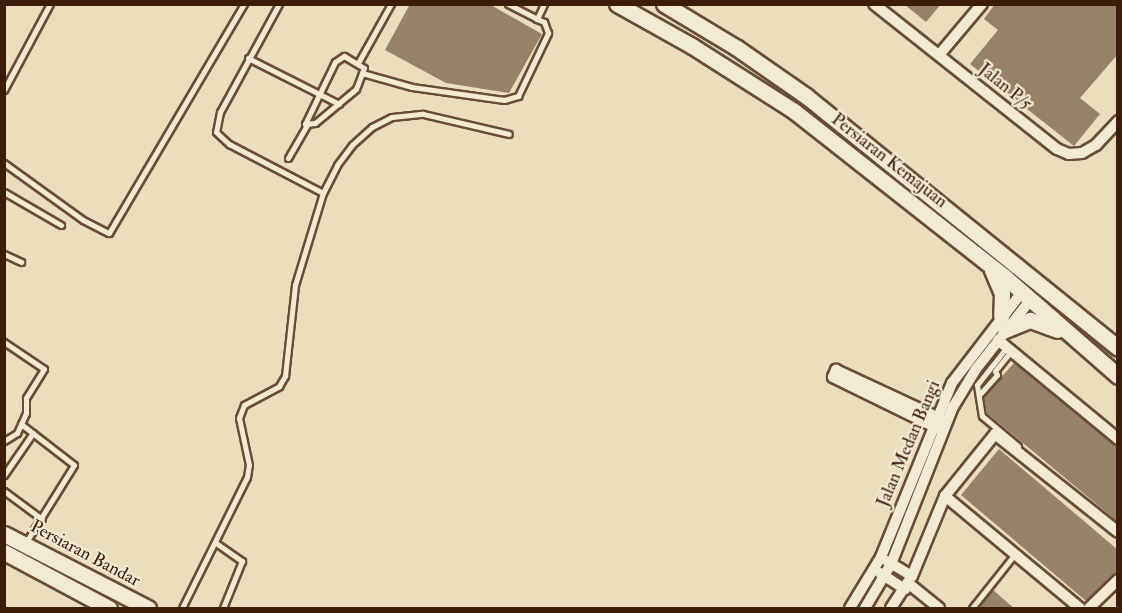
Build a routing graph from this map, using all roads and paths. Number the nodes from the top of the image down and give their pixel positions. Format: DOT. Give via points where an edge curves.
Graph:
graph roads {
  1 [pos="50,4"];
  2 [pos="244,4"];
  3 [pos="279,4"];
  4 [pos="391,4"];
  5 [pos="508,4"];
  6 [pos="544,4"];
  7 [pos="617,4"];
  8 [pos="664,4"];
  9 [pos="874,4"];
  10 [pos="982,4"];
  11 [pos="537,19"];
  12 [pos="939,55"];
  13 [pos="248,58"];
  14 [pos="358,63"];
  15 [pos="362,73"];
  16 [pos="4,90"];
  17 [pos="318,93"];
  18 [pos="339,104"];
  19 [pos="1118,121"];
  20 [pos="307,124"];
  21 [pos="509,134"];
  22 [pos="288,158"];
  23 [pos="4,163"];
  24 [pos="4,192"];
  25 [pos="323,193"];
  26 [pos="950,212"];
  27 [pos="61,225"];
  28 [pos="4,254"];
  29 [pos="985,261"];
  30 [pos="21,262"];
  31 [pos="1028,294"];
  32 [pos="1101,335"];
  33 [pos="1004,337"];
  34 [pos="1076,339"];
  35 [pos="4,342"];
  36 [pos="1118,348"];
  37 [pos="991,365"];
  38 [pos="1118,376"];
  39 [pos="979,395"];
  40 [pos="939,423"];
  41 [pos="21,424"];
  42 [pos="33,433"];
  43 [pos="1118,439"];
  44 [pos="4,441"];
  45 [pos="4,475"];
  46 [pos="4,491"];
  47 [pos="945,496"];
  48 [pos="42,519"];
  49 [pos="1118,526"];
  50 [pos="1118,532"];
  51 [pos="4,534"];
  52 [pos="216,543"];
  53 [pos="25,544"];
  54 [pos="4,552"];
  55 [pos="1015,554"];
  56 [pos="880,557"];
  57 [pos="891,564"];
  58 [pos="875,570"];
  59 [pos="884,576"];
  60 [pos="1118,580"];
  61 [pos="909,583"];
  62 [pos="109,609"];
  63 [pos="148,609"];
  64 [pos="182,609"];
  65 [pos="223,609"];
  66 [pos="850,609"];
  67 [pos="865,609"];
  68 [pos="891,609"];
  69 [pos="939,609"];
  70 [pos="972,609"];
  71 [pos="1080,609"];
  72 [pos="1089,609"];
  1 -- 16 [label="lane"];
  2 -- 23 [label="lane" via="109,233 83,220"];
  3 -- 13 [label="lane"];
  4 -- 14 [label="lane"];
  5 -- 11 [label="lane"];
  6 -- 11 [label="lane"];
  7 -- 29 [label="main road, Persiaran Kemajuan" via="794,111"];
  8 -- 26 [label="main road, Persiaran Kemajuan" via="806,96"];
  9 -- 12 [label="street, Jalan P/5"];
  10 -- 12 [label="street"];
  11 -- 15 [label="lane" via="544,22 548,33 518,96 504,100 412,87"];
  12 -- 19 [label="street, Jalan P/5" via="1056,149 1069,154 1096,145"];
  13 -- 17 [label="lane"];
  13 -- 25 [label="lane" via="220,112 216,132 229,144"];
  14 -- 15 [label="lane" via="364,68"];
  14 -- 17 [label="lane" via="340,57"];
  15 -- 18 [label="lane" via="356,89"];
  17 -- 18 [label="lane"];
  17 -- 20 [label="lane" via="304,120"];
  18 -- 20 [label="lane" via="315,123"];
  20 -- 22 [label="lane"];
  21 -- 25 [label="lane" via="423,114 392,117 372,127 352,145"];
  24 -- 27 [label="lane"];
  25 -- 52 [label="lane" via="295,285 285,376 279,386 244,405 239,418 249,465 247,477"];
  26 -- 31 [label="main road" via="966,232 1024,281"];
  26 -- 32 [label="main road, Persiaran Kemajuan"];
  28 -- 30 [label="lane"];
  29 -- 31 [label="main road, Persiaran Kemajuan"];
  29 -- 33 [label="main road" via="1002,293"];
  31 -- 32 [label="main road" via="1048,300 1084,330"];
  31 -- 33 [label="street, Jalan Medan Bangi"];
  31 -- 34 [label="main road, Persiaran Kemajuan"];
  32 -- 36 [label="main road, Persiaran Kemajuan"];
  33 -- 34 [label="main road" via="1035,321"];
  33 -- 37 [label="street, Jalan Medan Bangi"];
  33 -- 37 [label="lane"];
  33 -- 40 [label="street, Jalan Medan Bangi" via="962,368"];
  33 -- 43 [label="street"];
  34 -- 38 [label="main road, Persiaran Kemajuan"];
  35 -- 41 [label="lane" via="44,369 26,398"];
  37 -- 39 [label="lane" via="977,385"];
  37 -- 39 [label="lane" via="997,375"];
  37 -- 40 [label="street, Jalan Medan Bangi"];
  39 -- 49 [label="lane" via="982,416"];
  40 -- 40 [label="street" via="836,370 832,377"];
  40 -- 56 [label="street, Jalan Medan Bangi"];
  40 -- 57 [label="street, Jalan Medan Bangi"];
  41 -- 42 [label="lane"];
  41 -- 44 [label="lane" via="17,433"];
  42 -- 45 [label="lane"];
  42 -- 48 [label="lane" via="74,465"];
  46 -- 48 [label="lane"];
  47 -- 50 [label="street" via="995,435"];
  47 -- 55 [label="street"];
  47 -- 61 [label="street"];
  48 -- 53 [label="lane"];
  51 -- 53 [label="main road, Persiaran Bandar"];
  52 -- 64 [label="lane"];
  52 -- 65 [label="lane" via="242,561"];
  53 -- 63 [label="main road, Persiaran Bandar"];
  54 -- 62 [label="main road, Persiaran Bandar"];
  55 -- 70 [label="lane"];
  55 -- 71 [label="street"];
  56 -- 57 [label="street"];
  56 -- 58 [label="street, Jalan Medan Bangi"];
  57 -- 59 [label="street, Jalan Medan Bangi"];
  57 -- 61 [label="street"];
  58 -- 59 [label="street"];
  58 -- 66 [label="street, Jalan Medan Bangi"];
  59 -- 61 [label="street"];
  59 -- 67 [label="street, Jalan Medan Bangi"];
  60 -- 72 [label="street"];
  61 -- 68 [label="street"];
  61 -- 69 [label="street"];
}
